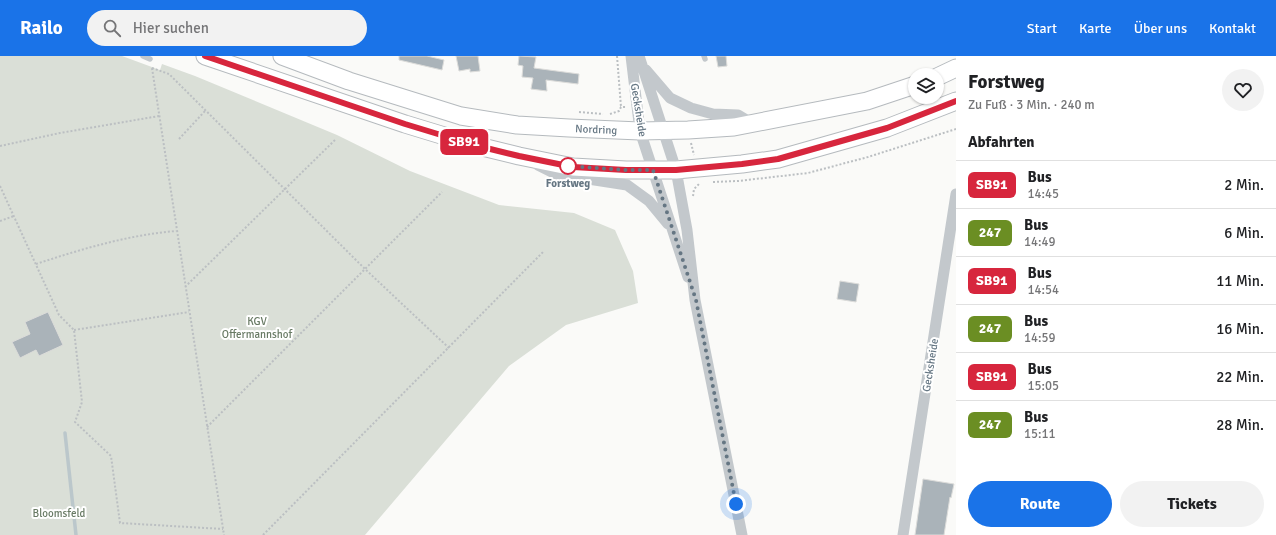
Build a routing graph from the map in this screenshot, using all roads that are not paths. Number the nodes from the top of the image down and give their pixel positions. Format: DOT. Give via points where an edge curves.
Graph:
graph roads {
  1 [pos="143,56"];
  2 [pos="205,56"];
  3 [pos="282,56"];
  4 [pos="631,56"];
  5 [pos="150,59"];
  6 [pos="640,60"];
  7 [pos="956,68"];
  8 [pos="944,74"];
  9 [pos="908,87"];
  10 [pos="956,101"];
  11 [pos="753,124"];
  12 [pos="664,130"];
  13 [pos="640,131"];
  14 [pos="519,156"];
  15 [pos="653,170"];
  16 [pos="676,170"];
  17 [pos="956,194"];
  18 [pos="672,229"];
  19 [pos="696,300"];
  20 [pos="742,535"];
  21 [pos="903,535"];
  1 -- 5 [label="lane"];
  2 -- 14 [label="main road" via="405,124"];
  3 -- 13 [label="main road, Nordring" via="349,81 461,116 517,125"];
  4 -- 13 [label="street, Gecksheide"];
  6 -- 11 [label="street" via="670,98 712,114 738,115"];
  6 -- 12 [label="street, Gecksheide"];
  7 -- 8 [label="main road"];
  9 -- 11 [label="main road, Nordring" via="867,101"];
  10 -- 16 [label="main road" via="887,128 778,159"];
  11 -- 12 [label="main road, Nordring"];
  12 -- 13 [label="main road, Nordring"];
  12 -- 16 [label="street, Gecksheide"];
  13 -- 15 [label="street, Gecksheide"];
  14 -- 15 [label="main road" via="573,167"];
  14 -- 18 [label="street" via="556,174 627,186 649,201"];
  15 -- 16 [label="main road"];
  15 -- 18 [label="street, Gecksheide"];
  16 -- 19 [label="street, Gecksheide"];
  17 -- 21 [label="street, Gecksheide"];
  18 -- 19 [label="street, Gecksheide"];
  19 -- 20 [label="street, Gecksheide"];
}
